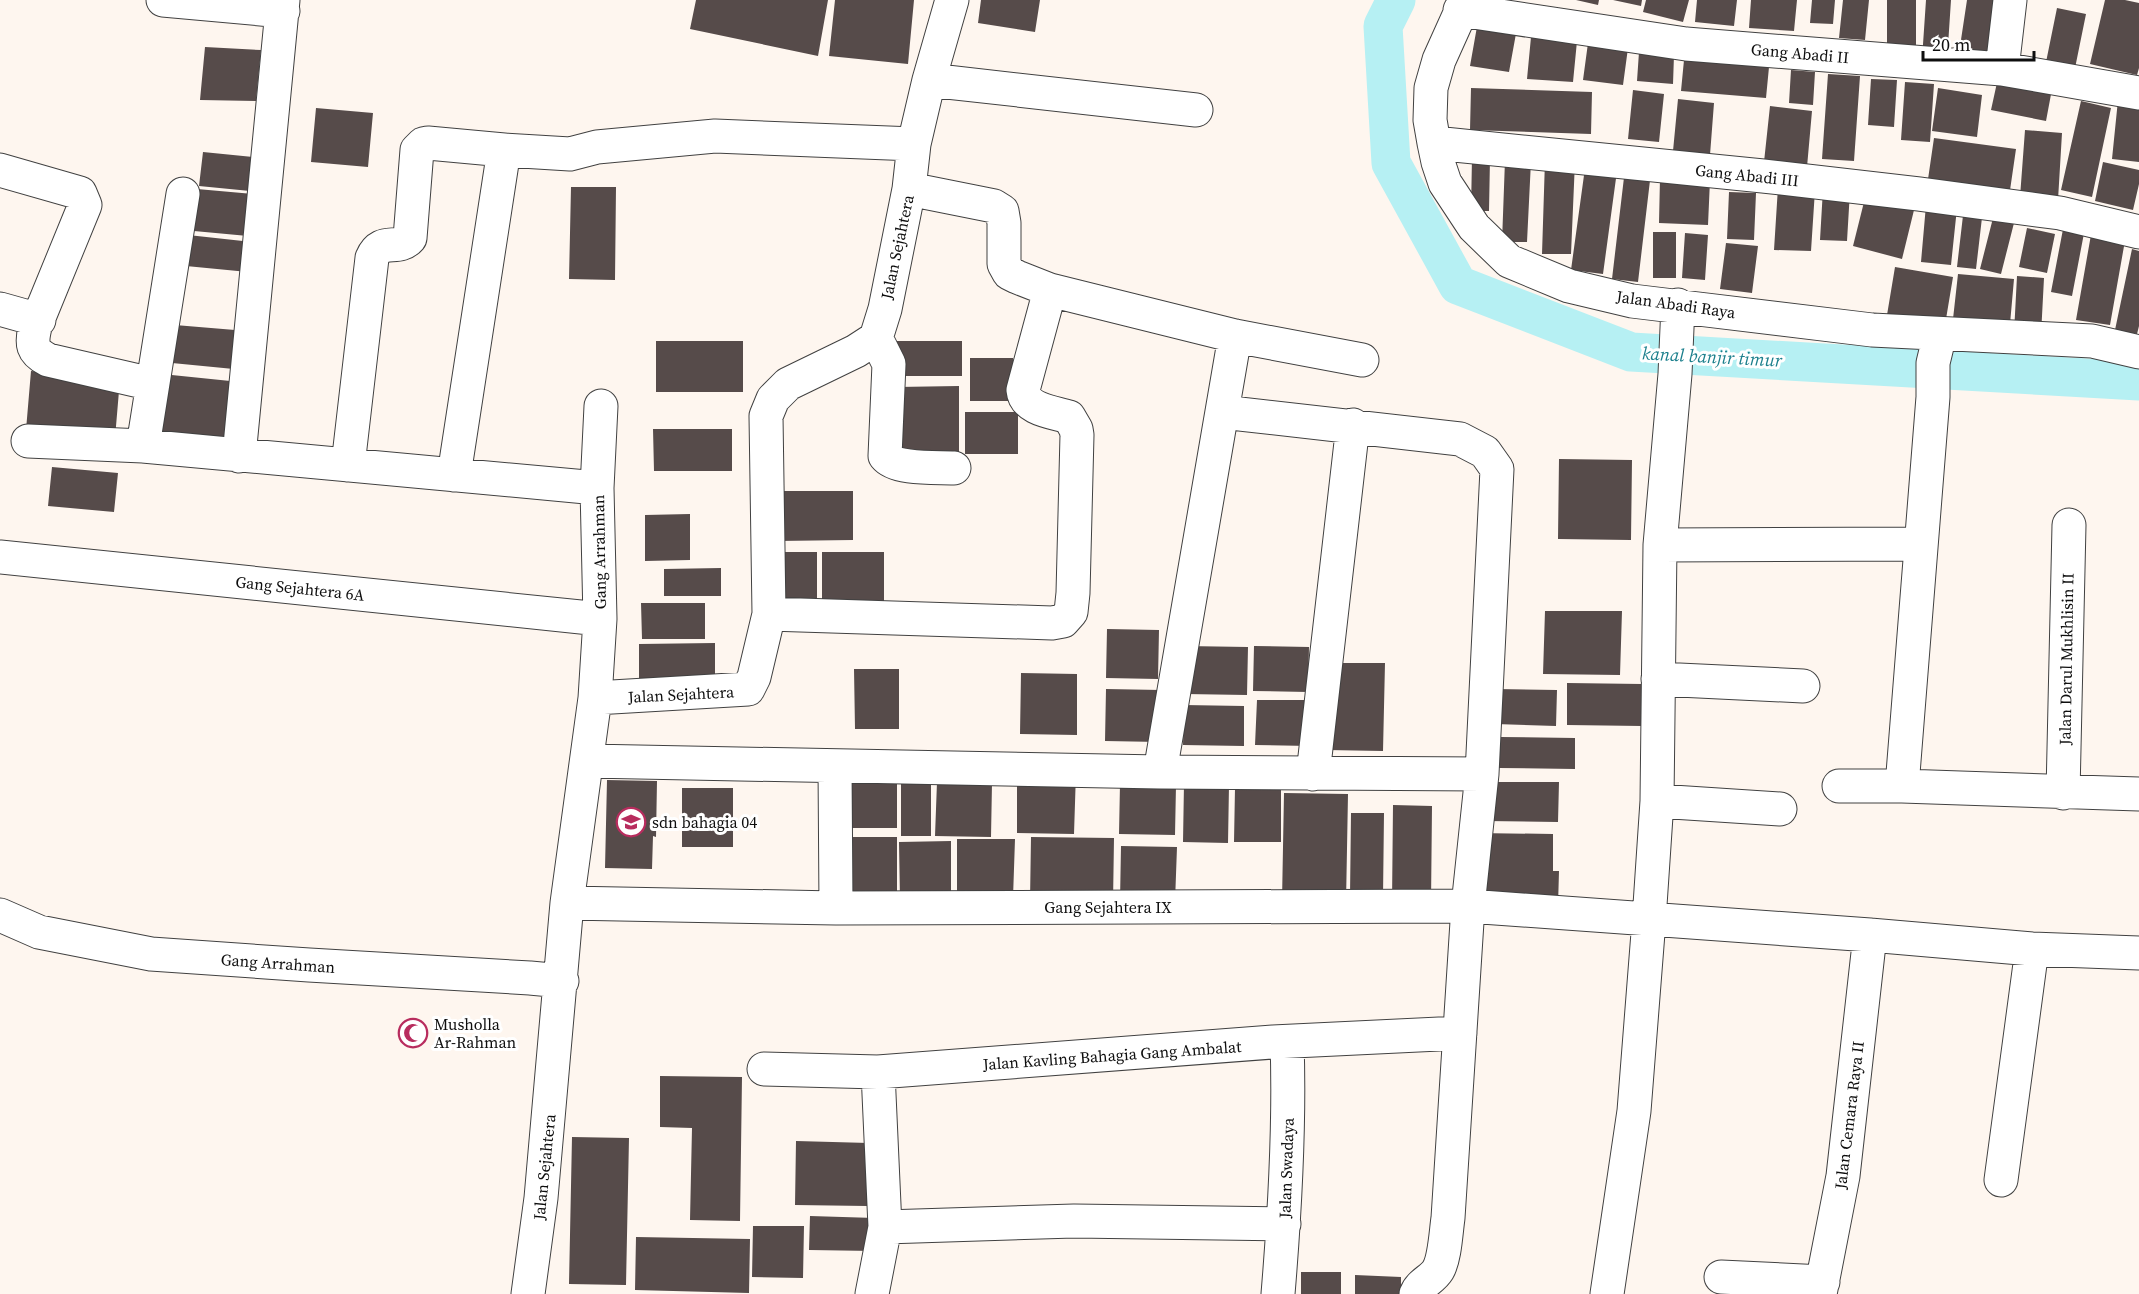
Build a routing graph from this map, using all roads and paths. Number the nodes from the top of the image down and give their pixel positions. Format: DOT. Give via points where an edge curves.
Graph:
graph roads {
  1 [pos="163,0"];
  2 [pos="952,0"];
  3 [pos="2010,0"];
  4 [pos="283,5"];
  5 [pos="1463,5"];
  6 [pos="2002,69"];
  7 [pos="929,80"];
  8 [pos="2139,93"];
  9 [pos="1196,110"];
  10 [pos="1434,143"];
  11 [pos="914,144"];
  12 [pos="504,150"];
  13 [pos="0,170"];
  14 [pos="909,189"];
  15 [pos="183,194"];
  16 [pos="2139,232"];
  17 [pos="1050,290"];
  18 [pos="1678,305"];
  19 [pos="0,309"];
  20 [pos="39,320"];
  21 [pos="1235,336"];
  22 [pos="876,338"];
  23 [pos="1937,349"];
  24 [pos="2139,352"];
  25 [pos="1362,360"];
  26 [pos="152,384"];
  27 [pos="601,406"];
  28 [pos="1222,412"];
  29 [pos="1353,425"];
  30 [pos="28,441"];
  31 [pos="143,446"];
  32 [pos="239,456"];
  33 [pos="348,465"];
  34 [pos="954,468"];
  35 [pos="454,475"];
  36 [pos="597,488"];
  37 [pos="2069,525"];
  38 [pos="1921,543"];
  39 [pos="1660,545"];
  40 [pos="0,556"];
  41 [pos="768,614"];
  42 [pos="600,619"];
  43 [pos="1658,679"];
  44 [pos="1803,686"];
  45 [pos="595,699"];
  46 [pos="588,761"];
  47 [pos="835,766"];
  48 [pos="1160,772"];
  49 [pos="1313,774"];
  50 [pos="1482,774"];
  51 [pos="1839,786"];
  52 [pos="1902,786"];
  53 [pos="2063,793"];
  54 [pos="2139,794"];
  55 [pos="1657,801"];
  56 [pos="1780,809"];
  57 [pos="567,903"];
  58 [pos="1468,906"];
  59 [pos="836,908"];
  60 [pos="0,915"];
  61 [pos="1649,920"];
  62 [pos="1870,935"];
  63 [pos="2032,949"];
  64 [pos="2139,952"];
  65 [pos="562,981"];
  66 [pos="1460,1033"];
  67 [pos="1287,1042"];
  68 [pos="764,1069"];
  69 [pos="878,1072"];
  70 [pos="2001,1180"];
  71 [pos="1284,1224"];
  72 [pos="885,1227"];
  73 [pos="1721,1277"];
  74 [pos="1822,1288"];
  75 [pos="528,1294"];
  76 [pos="872,1294"];
  77 [pos="1278,1294"];
  78 [pos="1416,1294"];
  79 [pos="1607,1294"];
  1 -- 4 [label="street"];
  2 -- 7 [label="street, Jalan Sejahtera"];
  3 -- 6 [label="street"];
  4 -- 32 [label="street"];
  5 -- 6 [label="street, Gang Abadi II" via="1686,44"];
  5 -- 10 [label="street, Jalan Abadi Raya" via="1431,88"];
  6 -- 8 [label="street, Gang Abadi II"];
  7 -- 9 [label="street"];
  7 -- 11 [label="street, Jalan Sejahtera"];
  10 -- 16 [label="street, Gang Abadi III" via="1763,176 2060,213"];
  10 -- 18 [label="street, Jalan Abadi Raya" via="1437,162 1450,190 1474,227 1509,261 1569,286 1632,301"];
  11 -- 12 [label="street" via="715,136 597,147 570,154"];
  11 -- 14 [label="street, Jalan Sejahtera"];
  12 -- 33 [label="street" via="428,142 417,150 410,238 405,243 379,247 372,258"];
  12 -- 35 [label="street"];
  13 -- 20 [label="street" via="80,193 84,198 85,205"];
  14 -- 17 [label="street" via="994,206 1002,212 1004,264 1009,273"];
  14 -- 22 [label="street, Jalan Sejahtera"];
  15 -- 26 [label="street"];
  17 -- 21 [label="street"];
  17 -- 41 [label="street" via="1023,390 1031,405 1069,417 1076,429 1071,612 1063,621 1052,623"];
  18 -- 23 [label="street, Jalan Abadi Raya" via="1872,330"];
  18 -- 39 [label="street"];
  19 -- 20 [label="street"];
  20 -- 26 [label="street" via="32,346 40,357"];
  21 -- 25 [label="street"];
  21 -- 28 [label="street"];
  22 -- 34 [label="street" via="889,364 885,456 897,465"];
  22 -- 41 [label="street, Jalan Sejahtera" via="788,384 773,399 766,416"];
  23 -- 24 [label="street, Jalan Abadi Raya" via="2092,341"];
  23 -- 38 [label="street"];
  26 -- 31 [label="street"];
  27 -- 36 [label="street, Gang Arrahman"];
  28 -- 29 [label="street"];
  28 -- 48 [label="street"];
  29 -- 49 [label="street"];
  29 -- 50 [label="street" via="1460,439 1485,452 1497,469"];
  30 -- 31 [label="street"];
  31 -- 32 [label="street"];
  32 -- 33 [label="street"];
  33 -- 35 [label="street"];
  35 -- 36 [label="street"];
  36 -- 42 [label="street, Gang Arrahman"];
  37 -- 53 [label="street, Jalan Darul Mukhlisin II"];
  38 -- 39 [label="street"];
  38 -- 52 [label="street"];
  39 -- 43 [label="street"];
  40 -- 42 [label="street, Gang Sejahtera 6A"];
  41 -- 45 [label="street, Jalan Sejahtera" via="748,689"];
  42 -- 45 [label="street, Gang Arrahman"];
  43 -- 44 [label="street"];
  43 -- 55 [label="street"];
  45 -- 46 [label="street, Jalan Sejahtera"];
  46 -- 47 [label="street"];
  46 -- 57 [label="street, Jalan Sejahtera"];
  47 -- 48 [label="street"];
  47 -- 59 [label="street"];
  48 -- 49 [label="street"];
  49 -- 50 [label="street"];
  50 -- 58 [label="street"];
  51 -- 52 [label="street"];
  52 -- 53 [label="street"];
  53 -- 54 [label="street"];
  55 -- 56 [label="street"];
  55 -- 61 [label="street"];
  57 -- 59 [label="street, Gang Sejahtera IX"];
  57 -- 65 [label="street, Jalan Sejahtera"];
  58 -- 59 [label="street, Gang Sejahtera IX"];
  58 -- 61 [label="street, Gang Sejahtera IX"];
  58 -- 66 [label="street"];
  60 -- 65 [label="street, Gang Arrahman" via="39,932 151,954"];
  61 -- 62 [label="street, Gang Sejahtera IX"];
  61 -- 79 [label="street" via="1634,1111"];
  62 -- 63 [label="street, Gang Sejahtera IX"];
  62 -- 74 [label="street, Jalan Cemara Raya II" via="1843,1176"];
  63 -- 64 [label="street, Gang Sejahtera IX"];
  63 -- 70 [label="street"];
  65 -- 75 [label="street, Jalan Sejahtera"];
  66 -- 67 [label="street, Jalan Kavling Bahagia Gang Ambalat"];
  66 -- 78 [label="street" via="1446,1228 1439,1268"];
  67 -- 69 [label="street, Jalan Kavling Bahagia Gang Ambalat"];
  67 -- 71 [label="street, Jalan Swadaya"];
  68 -- 69 [label="street, Jalan Kavling Bahagia Gang Ambalat"];
  69 -- 72 [label="street"];
  71 -- 72 [label="street" via="1074,1221"];
  71 -- 77 [label="street, Jalan Swadaya"];
  72 -- 76 [label="street"];
  73 -- 74 [label="street"];
}
